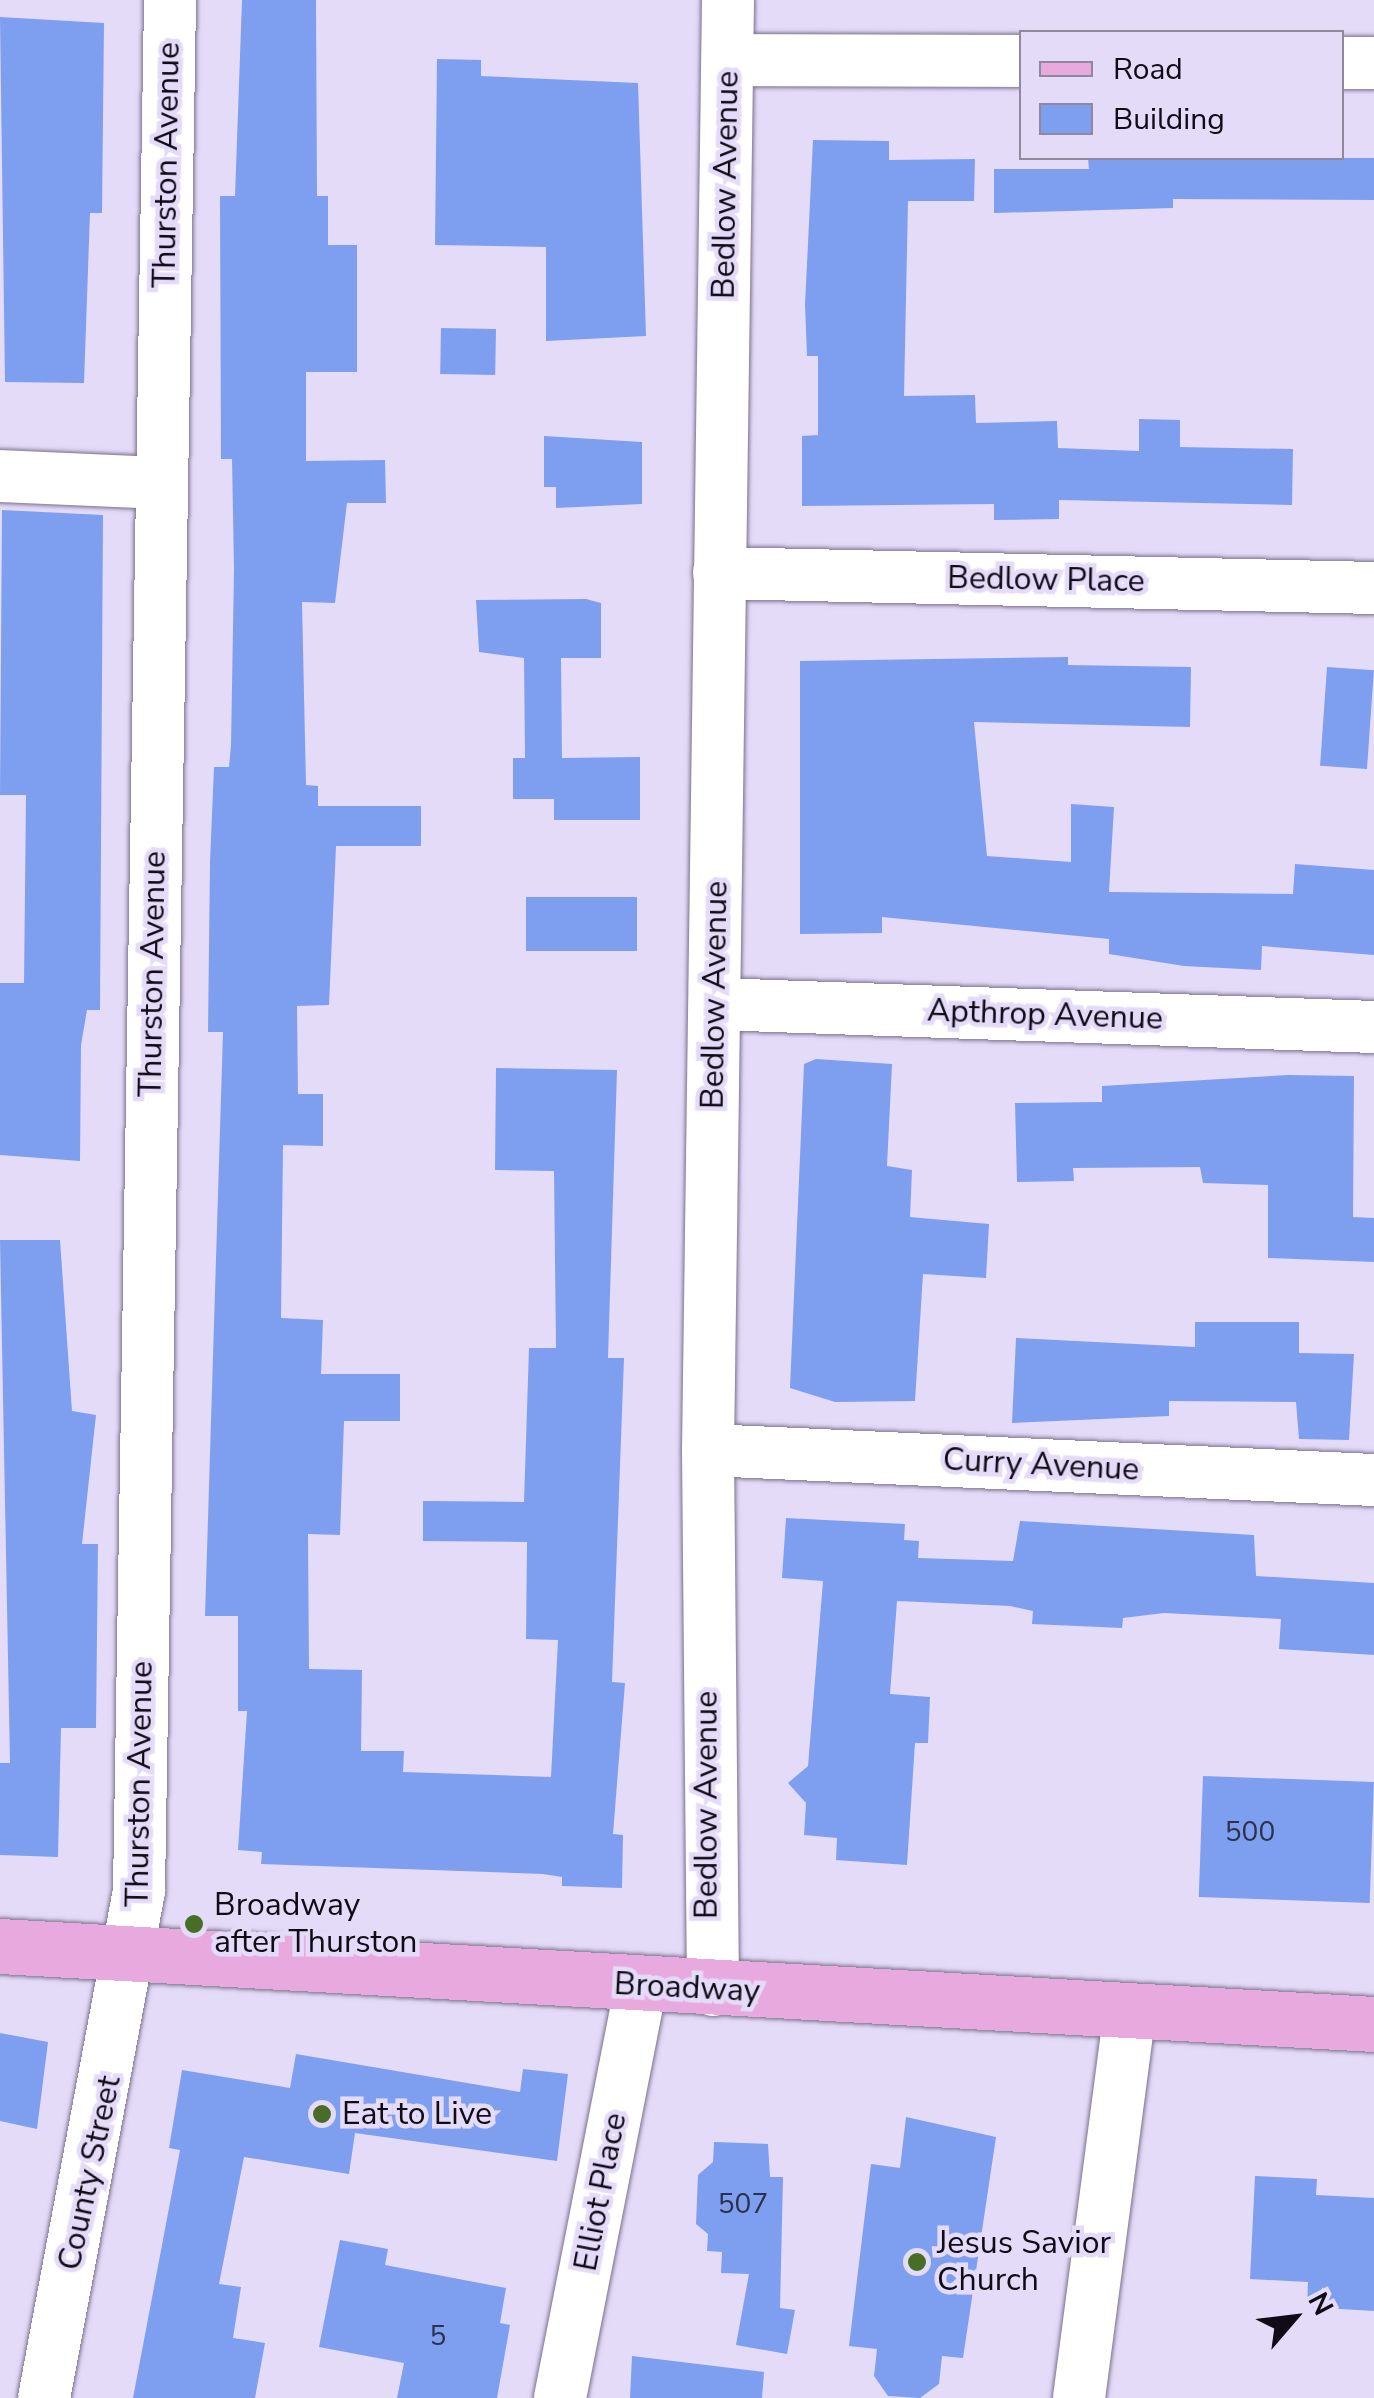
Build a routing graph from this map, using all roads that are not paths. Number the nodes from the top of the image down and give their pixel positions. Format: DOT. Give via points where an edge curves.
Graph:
graph roads {
  1 [pos="170,0"];
  2 [pos="728,0"];
  3 [pos="728,60"];
  4 [pos="1019,61"];
  5 [pos="1344,63"];
  6 [pos="1374,63"];
  7 [pos="0,476"];
  8 [pos="160,483"];
  9 [pos="719,572"];
  10 [pos="1374,588"];
  11 [pos="716,1004"];
  12 [pos="1374,1027"];
  13 [pos="708,1450"];
  14 [pos="1374,1480"];
  15 [pos="0,1946"];
  16 [pos="135,1949"];
  17 [pos="641,1987"];
  18 [pos="712,1990"];
  19 [pos="1130,2011"];
  20 [pos="1374,2024"];
  21 [pos="44,2398"];
  22 [pos="560,2398"];
  23 [pos="1078,2398"];
  1 -- 8 [label="street, Thurston Avenue"];
  2 -- 3 [label="street, Bedlow Avenue"];
  3 -- 4 [label="street"];
  3 -- 9 [label="street, Bedlow Avenue"];
  5 -- 6 [label="street"];
  7 -- 8 [label="street"];
  8 -- 16 [label="street, Thurston Avenue"];
  9 -- 10 [label="street, Bedlow Place"];
  9 -- 11 [label="street, Bedlow Avenue"];
  11 -- 12 [label="street, Apthrop Avenue"];
  11 -- 13 [label="street, Bedlow Avenue"];
  13 -- 14 [label="street, Curry Avenue"];
  13 -- 18 [label="street, Bedlow Avenue"];
  15 -- 16 [label="main road, Broadway"];
  16 -- 17 [label="main road, Broadway"];
  16 -- 21 [label="street, County Street"];
  17 -- 18 [label="main road, Broadway"];
  17 -- 22 [label="street, Elliot Place"];
  18 -- 19 [label="main road, Broadway"];
  19 -- 20 [label="main road, Broadway"];
  19 -- 23 [label="street"];
}
